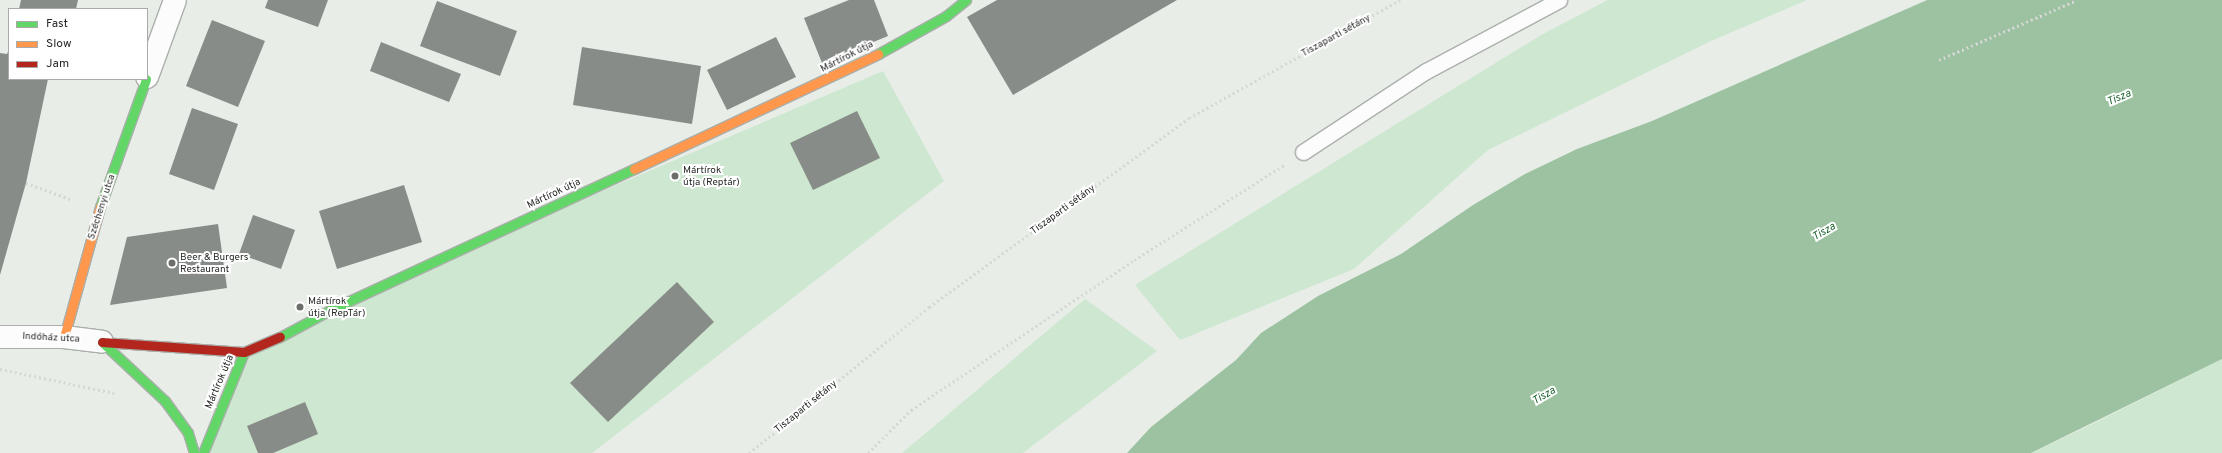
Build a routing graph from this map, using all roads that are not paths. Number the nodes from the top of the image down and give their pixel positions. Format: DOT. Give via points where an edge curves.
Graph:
graph roads {
  1 [pos="175,0"];
  2 [pos="966,0"];
  3 [pos="1559,0"];
  4 [pos="148,75"];
  5 [pos="146,80"];
  6 [pos="1303,152"];
  7 [pos="0,337"];
  8 [pos="64,337"];
  9 [pos="102,342"];
  10 [pos="244,352"];
  11 [pos="194,453"];
  12 [pos="203,453"];
  1 -- 4 [label="street, Széchenyi utca"];
  2 -- 10 [label="street, Mártírok útja" via="946,16 860,64 332,309 271,342"];
  3 -- 6 [label="lane" via="1426,71"];
  5 -- 8 [label="street, Széchenyi utca" via="100,208"];
  7 -- 8 [label="street, Indóház utca"];
  8 -- 9 [label="street, Indóház utca"];
  9 -- 10 [label="street"];
  9 -- 11 [label="street" via="165,401 188,433"];
  10 -- 12 [label="street, Mártírok útja"];
}
